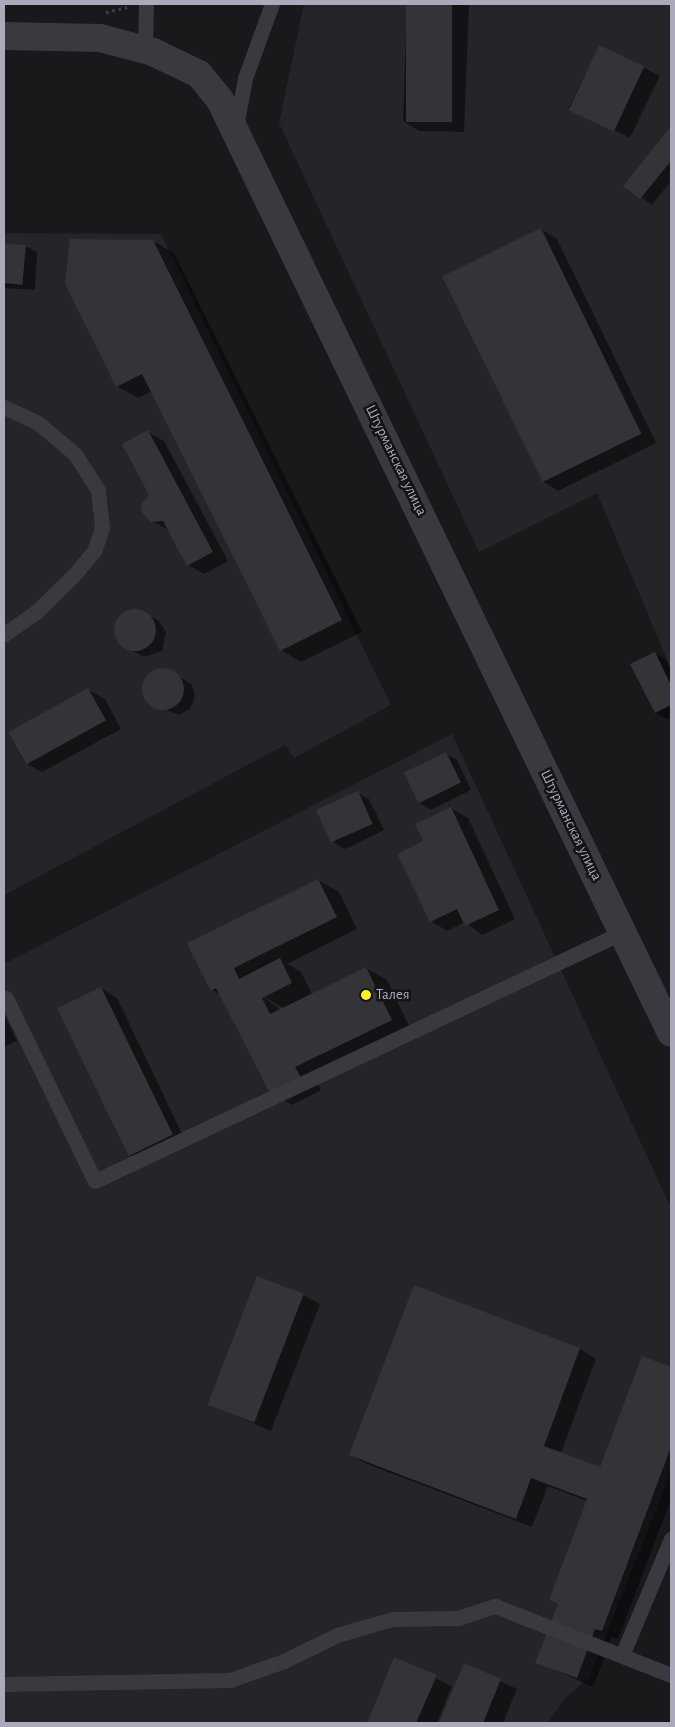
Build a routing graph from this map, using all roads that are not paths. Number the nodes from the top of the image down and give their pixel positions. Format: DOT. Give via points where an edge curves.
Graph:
graph roads {
  1 [pos="146,4"];
  2 [pos="272,4"];
  3 [pos="4,36"];
  4 [pos="145,50"];
  5 [pos="236,128"];
  6 [pos="4,407"];
  7 [pos="4,634"];
  8 [pos="623,932"];
  9 [pos="6,998"];
  10 [pos="671,1033"];
  11 [pos="671,1538"];
  12 [pos="623,1653"];
  13 [pos="671,1675"];
  14 [pos="4,1684"];
  1 -- 4 [label="lane"];
  2 -- 5 [label="lane" via="245,78"];
  3 -- 4 [label="street, Штурманская улица" via="100,38"];
  4 -- 5 [label="street, Штурманская улица" via="199,74 220,100"];
  5 -- 8 [label="street, Штурманская улица"];
  6 -- 7 [label="lane" via="38,423 75,454 98,490 102,528 94,551 73,576 36,612"];
  8 -- 9 [label="lane" via="95,1181"];
  8 -- 10 [label="street, Штурманская улица"];
  11 -- 12 [label="lane"];
  12 -- 13 [label="lane"];
  12 -- 14 [label="lane" via="495,1606 458,1618 392,1620 337,1635 284,1661 230,1680"];
}
